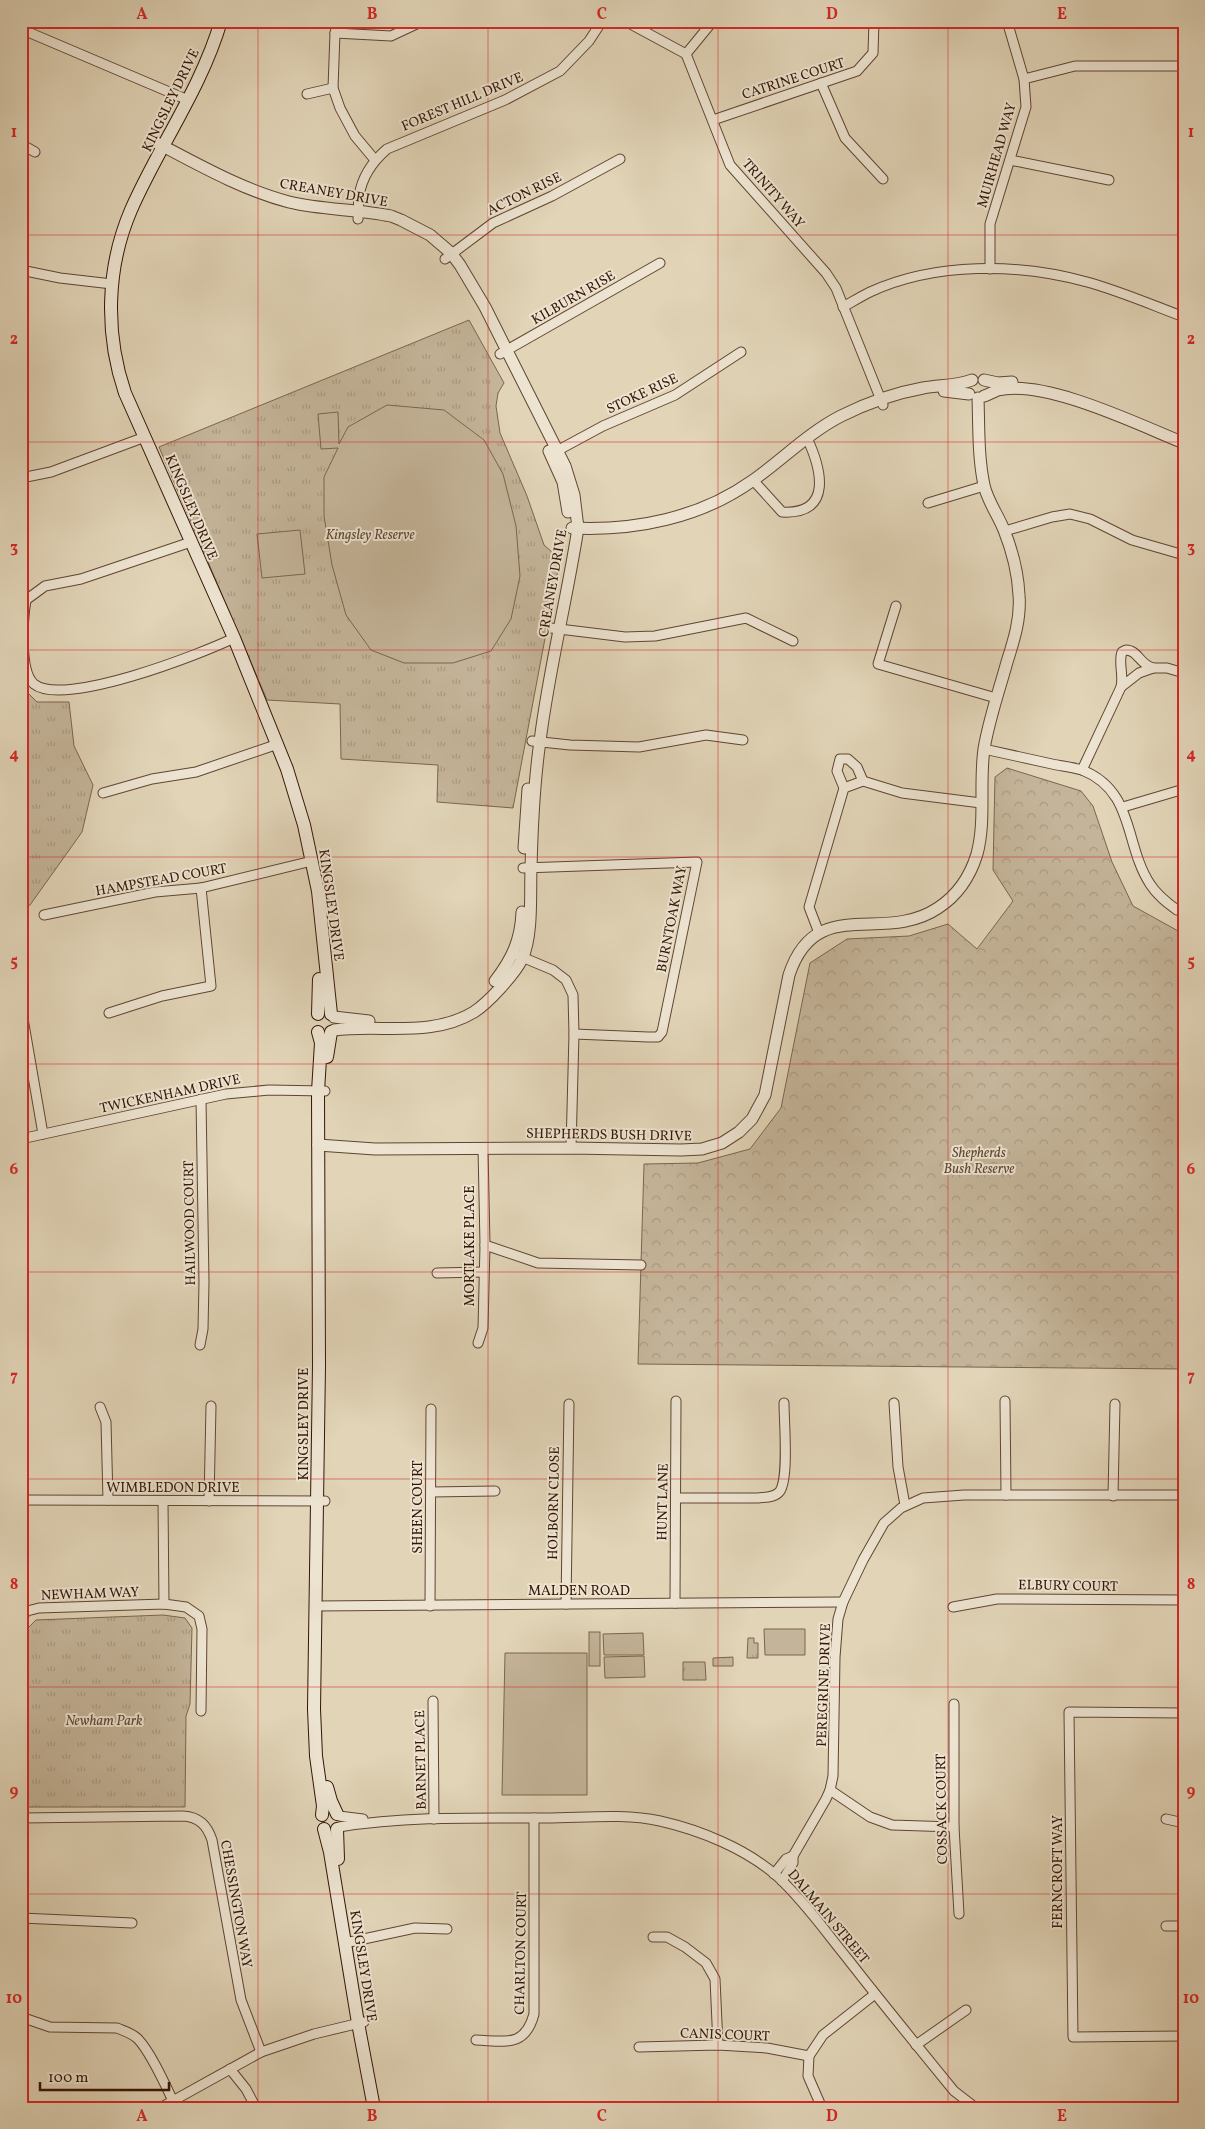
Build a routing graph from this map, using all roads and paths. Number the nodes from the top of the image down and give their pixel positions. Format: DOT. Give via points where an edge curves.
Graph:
graph roads {
  1 [pos="214,21"];
  2 [pos="221,21"];
  3 [pos="338,21"];
  4 [pos="423,21"];
  5 [pos="602,21"];
  6 [pos="625,21"];
  7 [pos="713,21"];
  8 [pos="874,21"];
  9 [pos="1007,21"];
  10 [pos="21,29"];
  11 [pos="335,33"];
  12 [pos="686,54"];
  13 [pos="1184,66"];
  14 [pos="1024,79"];
  15 [pos="820,83"];
  16 [pos="333,88"];
  17 [pos="307,94"];
  18 [pos="184,98"];
  19 [pos="713,120"];
  20 [pos="21,144"];
  21 [pos="159,149"];
  22 [pos="35,152"];
  23 [pos="620,159"];
  24 [pos="374,160"];
  25 [pos="1010,160"];
  26 [pos="883,179"];
  27 [pos="1109,180"];
  28 [pos="358,215"];
  29 [pos="448,256"];
  30 [pos="660,263"];
  31 [pos="990,269"];
  32 [pos="21,270"];
  33 [pos="109,283"];
  34 [pos="843,308"];
  35 [pos="1184,317"];
  36 [pos="741,352"];
  37 [pos="503,353"];
  38 [pos="972,380"];
  39 [pos="984,380"];
  40 [pos="977,396"];
  41 [pos="882,402"];
  42 [pos="1184,435"];
  43 [pos="141,438"];
  44 [pos="808,441"];
  45 [pos="1184,444"];
  46 [pos="554,453"];
  47 [pos="21,478"];
  48 [pos="755,483"];
  49 [pos="984,486"];
  50 [pos="928,504"];
  51 [pos="573,532"];
  52 [pos="1005,532"];
  53 [pos="187,543"];
  54 [pos="1184,555"];
  55 [pos="896,606"];
  56 [pos="555,629"];
  57 [pos="230,640"];
  58 [pos="793,641"];
  59 [pos="1153,668"];
  60 [pos="1184,673"];
  61 [pos="1121,686"];
  62 [pos="996,698"];
  63 [pos="743,740"];
  64 [pos="536,741"];
  65 [pos="275,746"];
  66 [pos="984,749"];
  67 [pos="1082,770"];
  68 [pos="863,781"];
  69 [pos="844,788"];
  70 [pos="1184,789"];
  71 [pos="103,793"];
  72 [pos="981,803"];
  73 [pos="1123,807"];
  74 [pos="308,862"];
  75 [pos="527,868"];
  76 [pos="201,888"];
  77 [pos="1184,910"];
  78 [pos="44,915"];
  79 [pos="819,933"];
  80 [pos="518,956"];
  81 [pos="21,1007"];
  82 [pos="109,1013"];
  83 [pos="318,1014"];
  84 [pos="333,1015"];
  85 [pos="328,1031"];
  86 [pos="574,1034"];
  87 [pos="322,1091"];
  88 [pos="201,1099"];
  89 [pos="43,1134"];
  90 [pos="21,1139"];
  91 [pos="482,1148"];
  92 [pos="571,1148"];
  93 [pos="321,1149"];
  94 [pos="485,1245"];
  95 [pos="641,1265"];
  96 [pos="483,1272"];
  97 [pos="437,1274"];
  98 [pos="478,1343"];
  99 [pos="200,1345"];
  100 [pos="676,1401"];
  101 [pos="1005,1401"];
  102 [pos="784,1403"];
  103 [pos="894,1403"];
  104 [pos="569,1404"];
  105 [pos="1115,1404"];
  106 [pos="211,1406"];
  107 [pos="100,1408"];
  108 [pos="431,1409"];
  109 [pos="494,1491"];
  110 [pos="431,1492"];
  111 [pos="1006,1495"];
  112 [pos="1184,1495"];
  113 [pos="1113,1496"];
  114 [pos="677,1498"];
  115 [pos="21,1500"];
  116 [pos="108,1500"];
  117 [pos="163,1501"];
  118 [pos="209,1501"];
  119 [pos="321,1501"];
  120 [pos="906,1505"];
  121 [pos="1184,1600"];
  122 [pos="844,1602"];
  123 [pos="674,1603"];
  124 [pos="164,1604"];
  125 [pos="566,1604"];
  126 [pos="319,1606"];
  127 [pos="430,1606"];
  128 [pos="953,1608"];
  129 [pos="21,1618"];
  130 [pos="433,1701"];
  131 [pos="954,1704"];
  132 [pos="201,1710"];
  133 [pos="1184,1712"];
  134 [pos="830,1790"];
  135 [pos="322,1815"];
  136 [pos="21,1818"];
  137 [pos="434,1818"];
  138 [pos="534,1818"];
  139 [pos="1166,1818"];
  140 [pos="338,1821"];
  141 [pos="1184,1823"];
  142 [pos="954,1827"];
  143 [pos="324,1829"];
  144 [pos="793,1856"];
  145 [pos="774,1874"];
  146 [pos="782,1881"];
  147 [pos="959,1914"];
  148 [pos="21,1918"];
  149 [pos="132,1922"];
  150 [pos="1166,1926"];
  151 [pos="1184,1926"];
  152 [pos="447,1929"];
  153 [pos="653,1937"];
  154 [pos="348,1942"];
  155 [pos="875,1994"];
  156 [pos="966,2010"];
  157 [pos="21,2017"];
  158 [pos="361,2022"];
  159 [pos="1184,2036"];
  160 [pos="476,2040"];
  161 [pos="718,2045"];
  162 [pos="916,2045"];
  163 [pos="639,2047"];
  164 [pos="260,2052"];
  165 [pos="809,2056"];
  166 [pos="230,2069"];
  167 [pos="173,2101"];
  168 [pos="160,2108"];
  169 [pos="256,2108"];
  170 [pos="374,2108"];
  171 [pos="381,2108"];
  172 [pos="822,2108"];
  173 [pos="976,2108"];
  1 -- 18 [label="main road, KINGSLEY DRIVE"];
  2 -- 18 [label="main road, KINGSLEY DRIVE" via="212,49"];
  3 -- 11 [label="street"];
  4 -- 11 [label="street" via="391,36"];
  5 -- 24 [label="street, FOREST HILL DRIVE" via="589,41 560,71 505,100 400,142"];
  6 -- 12 [label="street"];
  7 -- 12 [label="street"];
  8 -- 15 [label="street, CATRINE COURT" via="873,53 857,71"];
  9 -- 14 [label="street, MUIRHEAD WAY"];
  10 -- 18 [label="street"];
  11 -- 16 [label="street"];
  12 -- 19 [label="street, TRINITY WAY"];
  13 -- 14 [label="street" via="1075,66"];
  14 -- 25 [label="street, MUIRHEAD WAY" via="1026,107"];
  15 -- 19 [label="street, CATRINE COURT"];
  15 -- 26 [label="street" via="845,138"];
  16 -- 17 [label="street"];
  16 -- 24 [label="street" via="351,129"];
  18 -- 21 [label="main road, KINGSLEY DRIVE"];
  19 -- 34 [label="street, TRINITY WAY" via="730,165 826,272"];
  20 -- 22 [label="street"];
  21 -- 28 [label="street, CREANEY DRIVE" via="274,198"];
  21 -- 33 [label="main road, KINGSLEY DRIVE" via="130,211"];
  23 -- 29 [label="street, ACTON RISE" via="493,223"];
  24 -- 28 [label="street, FOREST HILL DRIVE" via="362,182"];
  25 -- 27 [label="street"];
  25 -- 31 [label="street, MUIRHEAD WAY" via="990,224"];
  28 -- 29 [label="street, CREANEY DRIVE" via="402,220 430,235"];
  29 -- 37 [label="street, CREANEY DRIVE" via="472,284"];
  30 -- 37 [label="street, KILBURN RISE"];
  31 -- 34 [label="street" via="938,272 913,278 870,292"];
  31 -- 35 [label="street" via="1031,271 1087,282"];
  32 -- 33 [label="street"];
  33 -- 43 [label="main road, KINGSLEY DRIVE" via="116,360"];
  34 -- 41 [label="street, TRINITY WAY"];
  36 -- 46 [label="street, STOKE RISE" via="675,395 602,426"];
  37 -- 46 [label="street, CREANEY DRIVE"];
  38 -- 39 [label="street"];
  38 -- 40 [label="street" via="967,388"];
  38 -- 41 [label="street" via="922,388"];
  39 -- 40 [label="street" via="988,389"];
  39 -- 42 [label="street" via="1045,384 1079,393"];
  40 -- 41 [label="street" via="962,392 934,392"];
  40 -- 45 [label="street" via="998,390 1043,392 1107,411"];
  40 -- 49 [label="street, SHEPHERDS BUSH DRIVE"];
  41 -- 44 [label="street" via="840,417"];
  43 -- 47 [label="street" via="51,472"];
  43 -- 53 [label="main road, KINGSLEY DRIVE"];
  44 -- 48 [label="street"];
  44 -- 48 [label="street" via="820,476 819,489 805,510 782,512"];
  46 -- 51 [label="street, CREANEY DRIVE" via="570,480"];
  48 -- 51 [label="street" via="714,503 665,520"];
  49 -- 50 [label="street"];
  49 -- 52 [label="street, SHEPHERDS BUSH DRIVE"];
  51 -- 56 [label="street, CREANEY DRIVE"];
  52 -- 54 [label="street" via="1052,516 1070,514 1090,518 1132,540"];
  52 -- 62 [label="street, SHEPHERDS BUSH DRIVE" via="1020,597 1018,622"];
  53 -- 57 [label="main road, KINGSLEY DRIVE"];
  53 -- 57 [label="street" via="81,579 44,586 26,600 23,650 28,676 36,686 45,689 78,689 170,664"];
  55 -- 62 [label="street" via="878,664"];
  56 -- 58 [label="street" via="625,637 656,636 746,618"];
  56 -- 64 [label="street, CREANEY DRIVE"];
  57 -- 65 [label="main road, KINGSLEY DRIVE"];
  59 -- 60 [label="street"];
  59 -- 61 [label="street" via="1138,673"];
  59 -- 61 [label="street" via="1146,667 1135,652 1122,652"];
  61 -- 67 [label="street"];
  62 -- 66 [label="street, SHEPHERDS BUSH DRIVE"];
  63 -- 64 [label="street" via="706,735 639,747"];
  64 -- 75 [label="street, CREANEY DRIVE"];
  65 -- 71 [label="street" via="196,772 152,779"];
  65 -- 74 [label="main road, KINGSLEY DRIVE" via="294,790"];
  66 -- 67 [label="street"];
  66 -- 72 [label="street, SHEPHERDS BUSH DRIVE"];
  67 -- 73 [label="street" via="1103,783"];
  68 -- 69 [label="street"];
  68 -- 69 [label="street" via="857,767 848,759 840,759 837,771"];
  68 -- 72 [label="street" via="902,793"];
  69 -- 79 [label="street" via="809,907"];
  70 -- 73 [label="street"];
  72 -- 79 [label="street, SHEPHERDS BUSH DRIVE" via="978,846 970,874 945,903 921,918 906,922 841,925"];
  73 -- 77 [label="street" via="1149,882 1159,897 1177,910"];
  74 -- 76 [label="street, HAMPSTEAD COURT"];
  74 -- 83 [label="main road, KINGSLEY DRIVE" via="320,998"];
  74 -- 84 [label="main road, KINGSLEY DRIVE" via="323,930 327,986"];
  75 -- 80 [label="street, CREANEY DRIVE" via="529,926"];
  75 -- 86 [label="street, BURNTOAK WAY" via="697,862 662,1032 658,1037"];
  76 -- 78 [label="street, HAMPSTEAD COURT" via="156,892"];
  76 -- 82 [label="street" via="211,986 162,996"];
  79 -- 92 [label="street, SHEPHERDS BUSH DRIVE" via="800,949 795,958 765,1095 752,1118 739,1132 722,1143 702,1149"];
  80 -- 84 [label="street, CREANEY DRIVE" via="485,994 471,1005 450,1014 415,1021 360,1021"];
  80 -- 85 [label="street, CREANEY DRIVE" via="490,999 462,1018 427,1028"];
  80 -- 86 [label="street" via="553,970 566,980 573,995"];
  81 -- 89 [label="street"];
  83 -- 84 [label="main road"];
  83 -- 85 [label="main road" via="314,1023"];
  84 -- 85 [label="main road" via="336,1023"];
  85 -- 87 [label="main road, KINGSLEY DRIVE"];
  86 -- 92 [label="street"];
  87 -- 88 [label="street, TWICKENHAM DRIVE" via="245,1091"];
  87 -- 93 [label="main road, KINGSLEY DRIVE"];
  88 -- 89 [label="street, TWICKENHAM DRIVE"];
  88 -- 99 [label="street, HAILWOOD COURT" via="204,1282"];
  89 -- 90 [label="street, TWICKENHAM DRIVE"];
  91 -- 92 [label="street, SHEPHERDS BUSH DRIVE"];
  91 -- 93 [label="street, SHEPHERDS BUSH DRIVE"];
  91 -- 94 [label="street, MORTLAKE PLACE"];
  93 -- 119 [label="main road, KINGSLEY DRIVE"];
  94 -- 95 [label="street" via="538,1263"];
  94 -- 96 [label="street, MORTLAKE PLACE"];
  96 -- 97 [label="street"];
  96 -- 98 [label="street, MORTLAKE PLACE" via="483,1328"];
  100 -- 114 [label="street, HUNT LANE"];
  101 -- 111 [label="street"];
  102 -- 114 [label="street" via="785,1473 780,1491 771,1497 758,1498"];
  103 -- 120 [label="street" via="898,1468"];
  104 -- 125 [label="street, HOLBORN CLOSE"];
  105 -- 113 [label="street"];
  106 -- 118 [label="street"];
  107 -- 116 [label="street" via="106,1422"];
  108 -- 110 [label="street, SHEEN COURT"];
  109 -- 110 [label="street"];
  110 -- 127 [label="street, SHEEN COURT"];
  111 -- 113 [label="street, PEREGRINE DRIVE"];
  111 -- 120 [label="street, PEREGRINE DRIVE" via="924,1498"];
  112 -- 113 [label="street, PEREGRINE DRIVE"];
  114 -- 123 [label="street, HUNT LANE"];
  115 -- 116 [label="street, WIMBLEDON DRIVE"];
  116 -- 117 [label="street, WIMBLEDON DRIVE"];
  117 -- 118 [label="street, WIMBLEDON DRIVE"];
  117 -- 124 [label="street"];
  118 -- 119 [label="street, WIMBLEDON DRIVE"];
  119 -- 126 [label="main road, KINGSLEY DRIVE"];
  120 -- 122 [label="street, PEREGRINE DRIVE" via="884,1523"];
  121 -- 128 [label="street, ELBURY COURT" via="998,1598"];
  122 -- 123 [label="street, MALDEN ROAD"];
  122 -- 134 [label="street, PEREGRINE DRIVE" via="838,1619"];
  123 -- 125 [label="street, MALDEN ROAD"];
  124 -- 129 [label="street, NEWHAM WAY" via="39,1608 27,1611"];
  124 -- 132 [label="street, NEWHAM WAY" via="186,1607 199,1616 202,1629"];
  125 -- 127 [label="street, MALDEN ROAD"];
  126 -- 127 [label="street, MALDEN ROAD"];
  126 -- 135 [label="main road, KINGSLEY DRIVE" via="314,1709"];
  126 -- 140 [label="main road, KINGSLEY DRIVE" via="323,1758 327,1789"];
  130 -- 137 [label="street, BARNET PLACE"];
  131 -- 142 [label="street, COSSACK COURT"];
  133 -- 159 [label="street, FERNCROFT WAY" via="1069,1712 1073,2036"];
  134 -- 142 [label="street" via="870,1817 892,1826"];
  134 -- 144 [label="street, PEREGRINE DRIVE"];
  135 -- 140 [label="main road" via="327,1811"];
  135 -- 143 [label="main road, KINGSLEY DRIVE" via="320,1824"];
  136 -- 164 [label="street, CHESSINGTON WAY" via="183,1816 195,1818 207,1826 241,2000"];
  137 -- 138 [label="street, DALMAIN STREET"];
  137 -- 140 [label="street, DALMAIN STREET"];
  138 -- 145 [label="street, DALMAIN STREET" via="623,1817 659,1821 732,1847"];
  138 -- 160 [label="street, CHARLTON COURT" via="534,2014 531,2028 511,2041"];
  139 -- 141 [label="street"];
  140 -- 143 [label="main road" via="332,1832"];
  140 -- 154 [label="main road, KINGSLEY DRIVE" via="336,1850"];
  142 -- 147 [label="street, COSSACK COURT"];
  143 -- 154 [label="main road, KINGSLEY DRIVE"];
  144 -- 145 [label="street, PEREGRINE DRIVE"];
  144 -- 146 [label="street, PEREGRINE DRIVE" via="793,1863"];
  145 -- 146 [label="street, DALMAIN STREET"];
  146 -- 155 [label="street, DALMAIN STREET"];
  148 -- 149 [label="street"];
  150 -- 151 [label="street"];
  152 -- 154 [label="street" via="415,1928"];
  153 -- 161 [label="street" via="667,1938 706,1963 715,1979"];
  154 -- 158 [label="main road, KINGSLEY DRIVE"];
  155 -- 162 [label="street, DALMAIN STREET"];
  155 -- 165 [label="street" via="824,2035"];
  156 -- 162 [label="street"];
  157 -- 167 [label="street" via="50,2027 127,2031 145,2049"];
  158 -- 164 [label="street"];
  158 -- 170 [label="main road, KINGSLEY DRIVE"];
  158 -- 171 [label="main road, KINGSLEY DRIVE"];
  161 -- 163 [label="street, CANIS COURT"];
  161 -- 165 [label="street, CANIS COURT" via="767,2048"];
  162 -- 173 [label="street, DALMAIN STREET" via="954,2091"];
  164 -- 166 [label="street"];
  165 -- 172 [label="street" via="808,2076"];
  166 -- 167 [label="street"];
  166 -- 169 [label="street"];
  167 -- 168 [label="street"];
}
